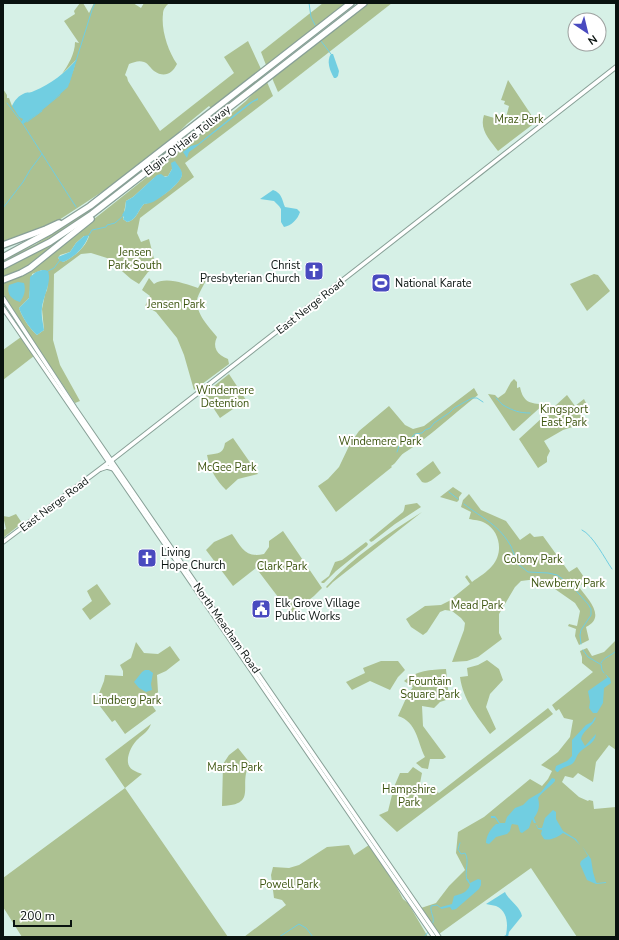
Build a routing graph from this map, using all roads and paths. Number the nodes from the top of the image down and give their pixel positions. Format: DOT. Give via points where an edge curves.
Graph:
graph roads {
  1 [pos="350,3"];
  2 [pos="364,3"];
  3 [pos="616,67"];
  4 [pos="128,187"];
  5 [pos="102,196"];
  6 [pos="3,245"];
  7 [pos="3,257"];
  8 [pos="3,266"];
  9 [pos="3,280"];
  10 [pos="3,298"];
  11 [pos="3,308"];
  12 [pos="111,461"];
  13 [pos="100,469"];
  14 [pos="114,469"];
  15 [pos="3,542"];
  16 [pos="428,925"];
  17 [pos="433,932"];
  18 [pos="434,937"];
  19 [pos="439,937"];
  1 -- 5 [label="highway, Elgin-O'Hare Tollway"];
  2 -- 4 [label="highway, Elgin-O'Hare Tollway"];
  3 -- 12 [label="main road, East Nerge Road"];
  4 -- 8 [label="highway, Elgin-O'Hare Tollway" via="62,235"];
  4 -- 9 [label="highway" via="30,268"];
  5 -- 6 [label="highway" via="54,225"];
  5 -- 7 [label="highway, Elgin-O'Hare Tollway" via="51,232"];
  10 -- 12 [label="main road, North Meacham Road"];
  11 -- 12 [label="main road, North Meacham Road"];
  12 -- 13 [label="main road, East Nerge Road"];
  12 -- 14 [label="main road, North Meacham Road"];
  12 -- 16 [label="main road, North Meacham Road"];
  13 -- 14 [label="main road"];
  13 -- 15 [label="main road, East Nerge Road"];
  14 -- 16 [label="main road, North Meacham Road"];
  16 -- 17 [label="main road, North Meacham Road"];
  17 -- 18 [label="main road, North Meacham Road"];
  17 -- 19 [label="main road, North Meacham Road"];
}
